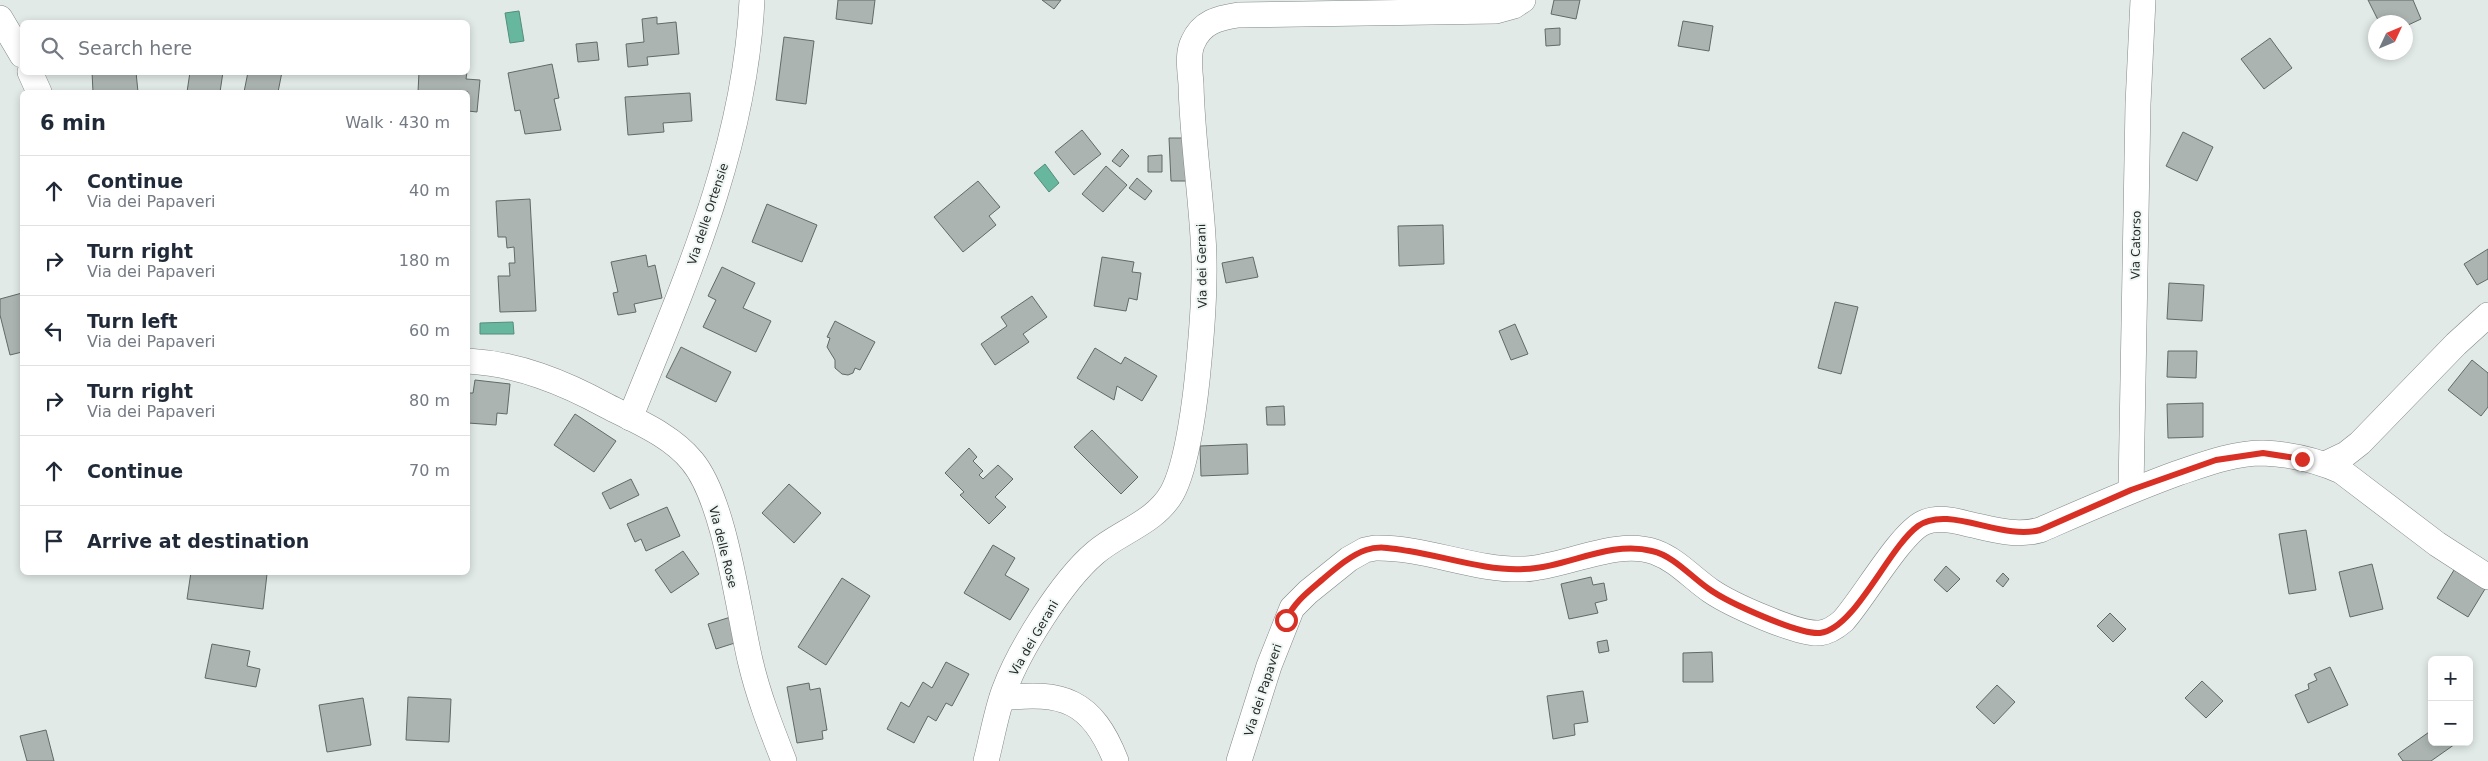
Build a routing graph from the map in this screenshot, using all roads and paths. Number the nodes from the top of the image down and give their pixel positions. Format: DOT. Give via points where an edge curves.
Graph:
graph roads {
  1 [pos="752,0"];
  2 [pos="1523,0"];
  3 [pos="2143,0"];
  4 [pos="0,18"];
  5 [pos="20,52"];
  6 [pos="31,75"];
  7 [pos="37,90"];
  8 [pos="2488,315"];
  9 [pos="470,362"];
  10 [pos="630,418"];
  11 [pos="2325,464"];
  12 [pos="2131,490"];
  13 [pos="2488,578"];
  14 [pos="1002,698"];
  15 [pos="784,761"];
  16 [pos="986,761"];
  17 [pos="1116,761"];
  18 [pos="1239,761"];
  1 -- 10 [label="street, Via delle Ortensie" via="743,85 720,183 695,256"];
  2 -- 14 [label="street, Via dei Gerani" via="1496,11 1238,15 1212,21 1198,33 1191,49 1190,63 1204,292 1195,391 1178,478 1173,492 1160,508 1102,547 1079,569 1041,621"];
  3 -- 12 [label="street, Via Catorso"];
  4 -- 5 [label="street"];
  6 -- 7 [label="street"];
  8 -- 11 [label="street" via="2360,443"];
  9 -- 10 [label="street, Via delle Rose" via="503,365 539,374"];
  10 -- 15 [label="street, Via delle Rose" via="681,450 704,479 724,541 753,670"];
  11 -- 12 [label="street, Via dei Papaveri" via="2274,454 2241,455 2204,464"];
  11 -- 13 [label="street, Via dei Papaveri" via="2351,477 2425,535"];
  12 -- 18 [label="street, Via dei Papaveri" via="2028,533 2004,532 1949,520 1923,523 1906,538 1850,613 1836,627 1822,633 1799,630 1725,599 1678,564 1653,551 1623,549 1525,569 1489,567 1382,548 1365,550 1328,574 1292,608 1269,666"];
  14 -- 16 [label="street, Via dei Gerani"];
  14 -- 17 [label="street" via="1040,694 1075,706 1091,717"];
}
